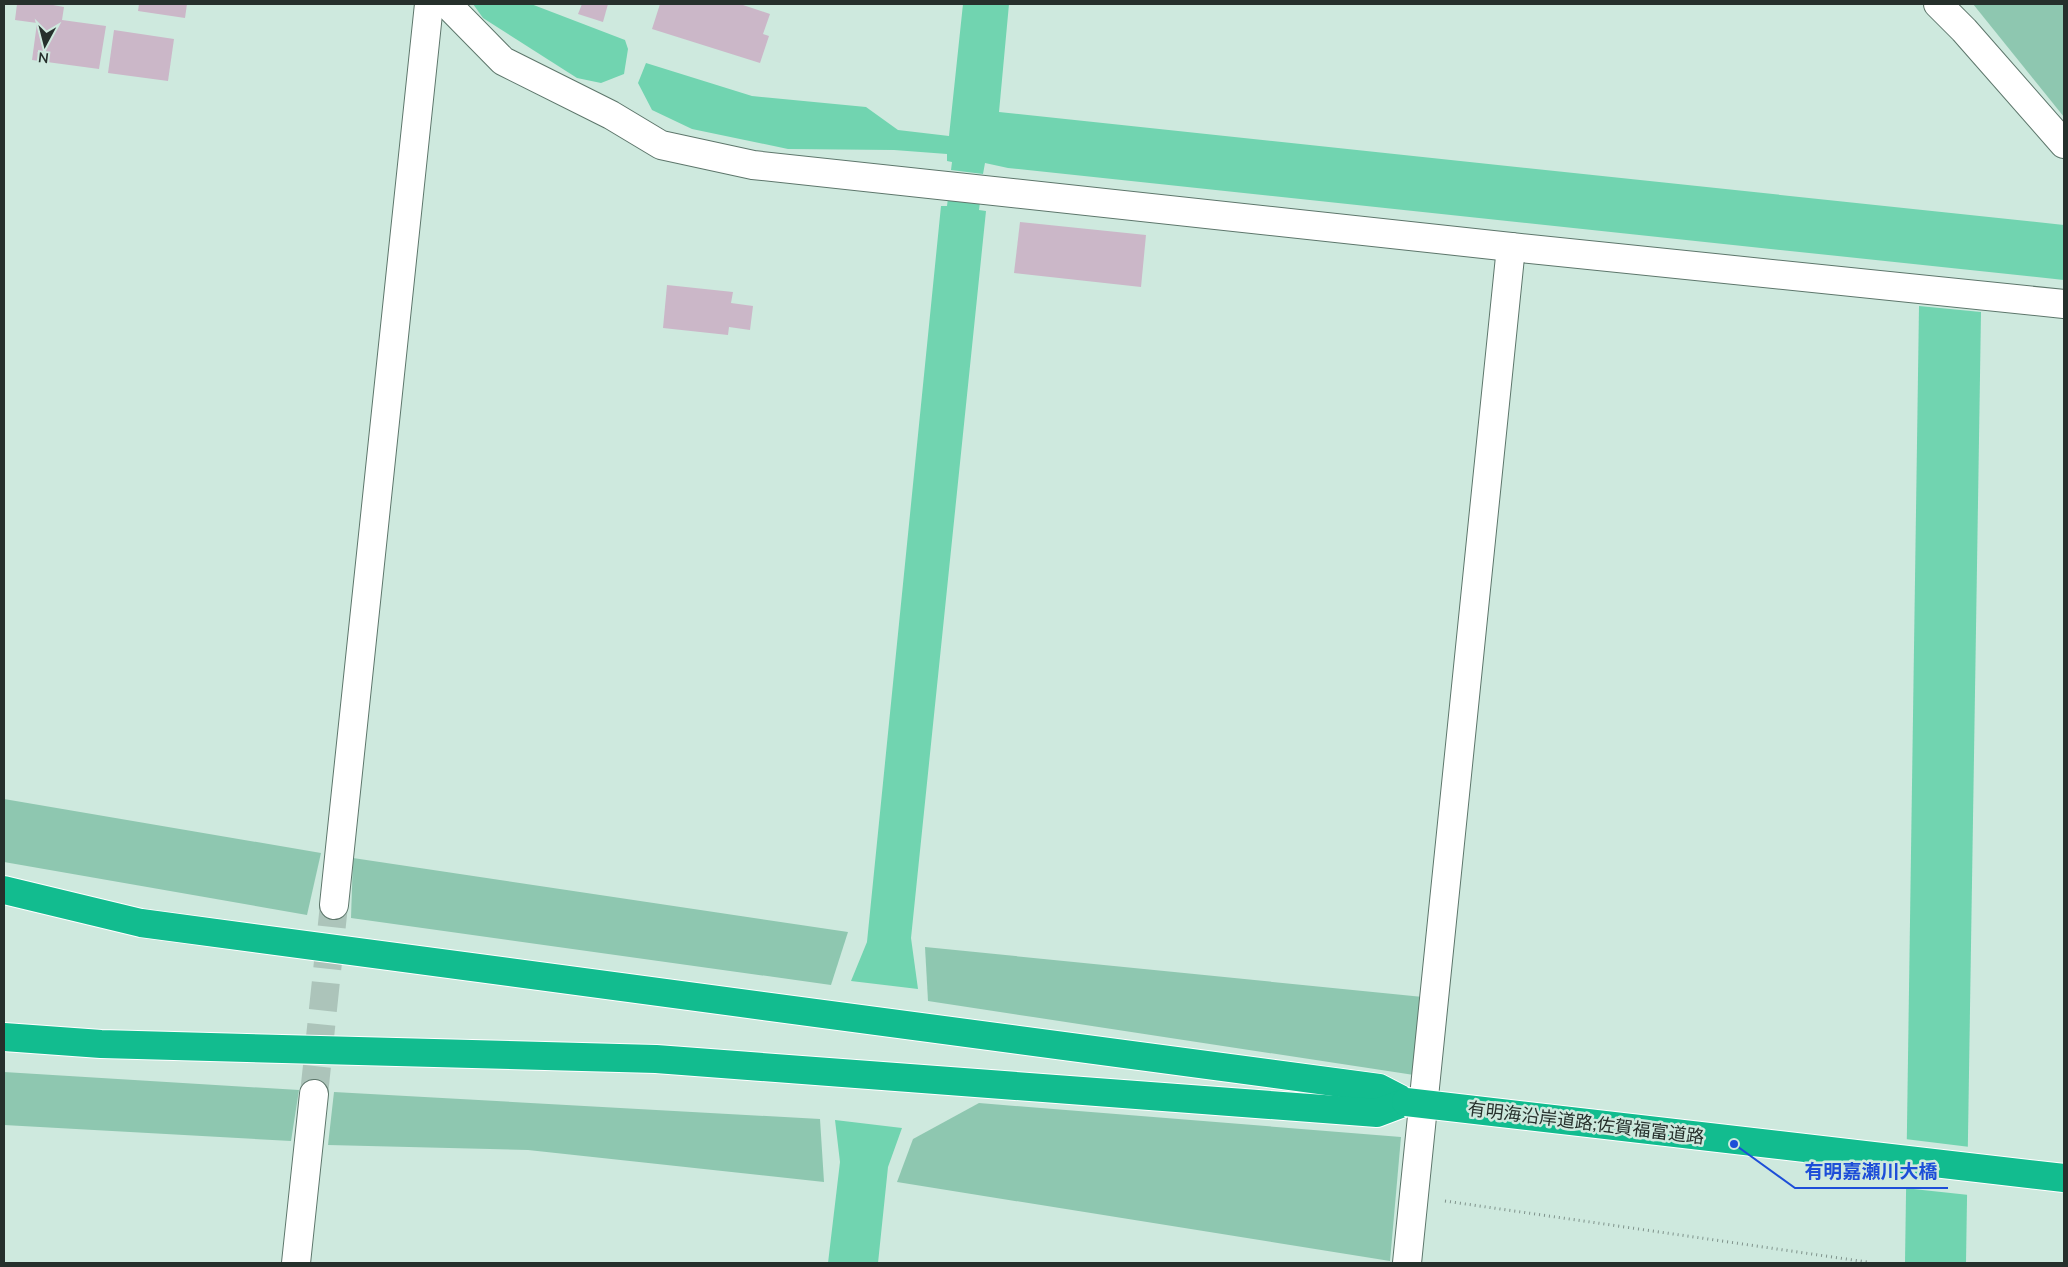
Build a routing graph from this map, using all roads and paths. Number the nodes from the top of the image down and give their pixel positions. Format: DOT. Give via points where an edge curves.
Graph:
graph roads {
  1 [pos="429,4"];
  2 [pos="446,4"];
  3 [pos="1938,4"];
  4 [pos="2064,144"];
  5 [pos="1512,247"];
  6 [pos="2064,304"];
  7 [pos="4,890"];
  8 [pos="334,905"];
  9 [pos="4,1037"];
  10 [pos="314,1094"];
  11 [pos="1406,1102"];
  12 [pos="2064,1178"];
  13 [pos="1414,1196"];
  14 [pos="1868,1262"];
  15 [pos="296,1263"];
  16 [pos="1407,1263"];
  1 -- 8 [label="street"];
  2 -- 5 [label="street" via="503,61 611,115 661,145 753,165"];
  3 -- 4 [label="street"];
  5 -- 6 [label="street"];
  5 -- 13 [label="street"];
  7 -- 11 [label="highway" via="141,923 1379,1088"];
  9 -- 11 [label="highway" via="100,1044 656,1059 1377,1113"];
  10 -- 15 [label="street"];
  11 -- 12 [label="highway, 有明海沿岸道路;佐賀福富道路, bridge"];
  13 -- 14 [label="path"];
  13 -- 16 [label="street"];
}
